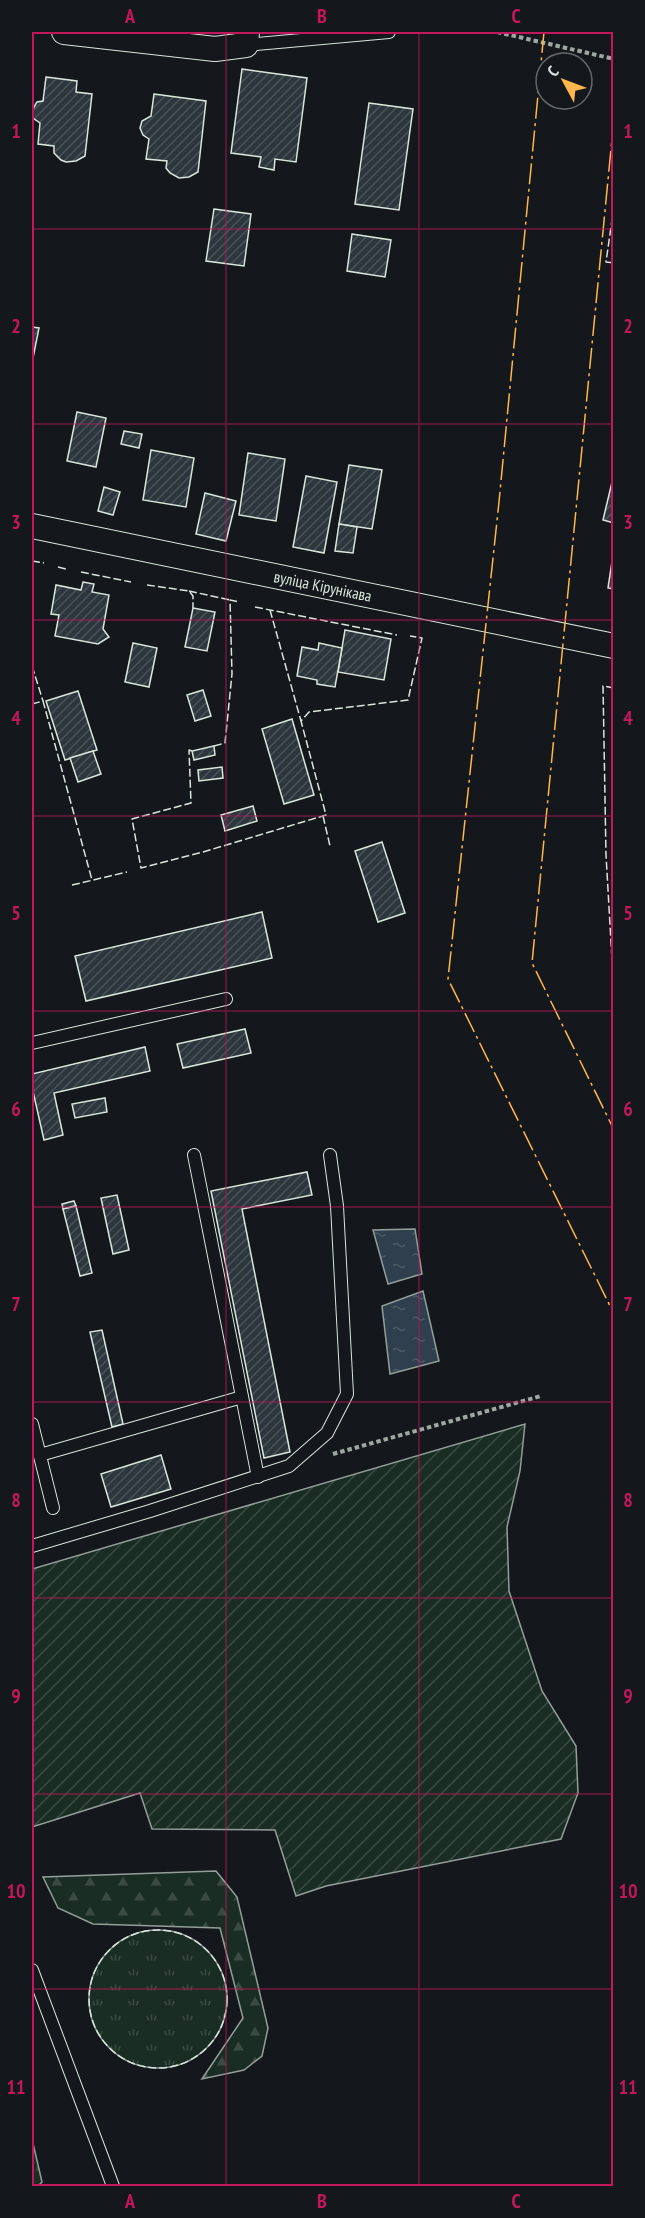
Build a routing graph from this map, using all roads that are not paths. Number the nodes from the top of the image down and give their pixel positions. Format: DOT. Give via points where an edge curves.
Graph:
graph roads {
  1 [pos="64,32"];
  2 [pos="389,32"];
  3 [pos="246,38"];
  4 [pos="32,526"];
  5 [pos="614,646"];
  6 [pos="226,999"];
  7 [pos="32,1043"];
  8 [pos="194,1155"];
  9 [pos="330,1155"];
  10 [pos="242,1397"];
  11 [pos="32,1424"];
  12 [pos="40,1455"];
  13 [pos="258,1477"];
  14 [pos="53,1508"];
  15 [pos="32,1546"];
  16 [pos="32,1970"];
  17 [pos="113,2187"];
  1 -- 3 [label="street" via="215,49"];
  2 -- 3 [label="lane"];
  4 -- 5 [label="street, вуліца Кірунікава"];
  6 -- 7 [label="lane"];
  8 -- 10 [label="lane"];
  9 -- 13 [label="lane" via="337,1206 347,1394 327,1433 289,1466"];
  10 -- 12 [label="lane"];
  10 -- 13 [label="lane"];
  11 -- 12 [label="lane"];
  12 -- 14 [label="lane"];
  13 -- 15 [label="lane"];
  16 -- 17 [label="lane"];
}
